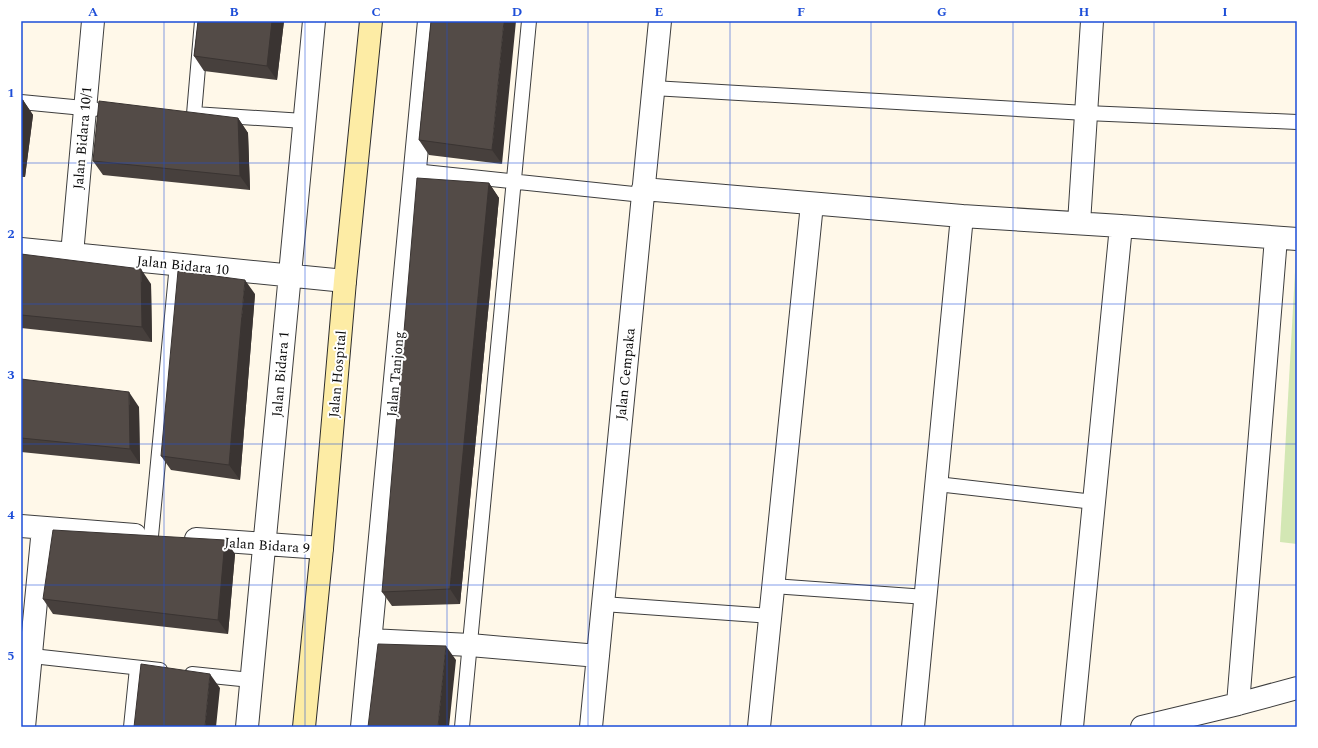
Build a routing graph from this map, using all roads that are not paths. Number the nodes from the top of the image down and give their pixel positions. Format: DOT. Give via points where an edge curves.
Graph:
graph roads {
  1 [pos="93,21"];
  2 [pos="202,21"];
  3 [pos="314,21"];
  4 [pos="371,21"];
  5 [pos="429,21"];
  6 [pos="529,21"];
  7 [pos="660,21"];
  8 [pos="1092,21"];
  9 [pos="653,88"];
  10 [pos="21,102"];
  11 [pos="85,109"];
  12 [pos="108,110"];
  13 [pos="179,113"];
  14 [pos="1086,113"];
  15 [pos="194,114"];
  16 [pos="304,121"];
  17 [pos="1297,122"];
  18 [pos="414,171"];
  19 [pos="514,181"];
  20 [pos="643,192"];
  21 [pos="812,204"];
  22 [pos="962,216"];
  23 [pos="1079,223"];
  24 [pos="1121,226"];
  25 [pos="1287,238"];
  26 [pos="21,249"];
  27 [pos="72,254"];
  28 [pos="177,264"];
  29 [pos="289,275"];
  30 [pos="345,281"];
  31 [pos="937,484"];
  32 [pos="1094,502"];
  33 [pos="21,526"];
  34 [pos="43,528"];
  35 [pos="151,536"];
  36 [pos="264,544"];
  37 [pos="322,548"];
  38 [pos="773,586"];
  39 [pos="926,597"];
  40 [pos="603,604"];
  41 [pos="770,616"];
  42 [pos="370,640"];
  43 [pos="470,645"];
  44 [pos="26,655"];
  45 [pos="598,656"];
  46 [pos="137,668"];
  47 [pos="251,680"];
  48 [pos="1297,688"];
  49 [pos="1238,704"];
  50 [pos="24,727"];
  51 [pos="131,727"];
  52 [pos="247,727"];
  53 [pos="304,727"];
  54 [pos="362,727"];
  55 [pos="462,727"];
  56 [pos="591,727"];
  57 [pos="759,727"];
  58 [pos="914,727"];
  59 [pos="1072,727"];
  60 [pos="1142,727"];
  1 -- 11 [label="street, Jalan Bidara 10/1"];
  2 -- 15 [label="lane"];
  3 -- 16 [label="street, Jalan Bidara 1"];
  4 -- 30 [label="street, Jalan Hospital"];
  5 -- 18 [label="street, Jalan Tanjong"];
  6 -- 19 [label="lane"];
  7 -- 9 [label="street, Jalan Cempaka"];
  8 -- 14 [label="street"];
  9 -- 14 [label="lane"];
  9 -- 20 [label="street, Jalan Cempaka"];
  10 -- 11 [label="lane"];
  11 -- 12 [label="lane"];
  11 -- 27 [label="street, Jalan Bidara 10/1"];
  13 -- 15 [label="lane"];
  14 -- 17 [label="lane"];
  14 -- 23 [label="street"];
  15 -- 16 [label="lane"];
  16 -- 29 [label="street, Jalan Bidara 1"];
  18 -- 19 [label="lane"];
  18 -- 42 [label="street, Jalan Tanjong"];
  19 -- 20 [label="lane"];
  19 -- 43 [label="lane"];
  20 -- 21 [label="street"];
  20 -- 40 [label="street, Jalan Cempaka"];
  21 -- 22 [label="street"];
  21 -- 38 [label="street"];
  22 -- 23 [label="street"];
  22 -- 31 [label="street"];
  23 -- 24 [label="street"];
  24 -- 25 [label="street"];
  24 -- 32 [label="street"];
  25 -- 49 [label="street"];
  26 -- 27 [label="street, Jalan Bidara 10"];
  27 -- 28 [label="street, Jalan Bidara 10"];
  28 -- 29 [label="street, Jalan Bidara 10"];
  28 -- 35 [label="lane"];
  29 -- 30 [label="street, Jalan Bidara 10"];
  29 -- 36 [label="street, Jalan Bidara 1"];
  30 -- 37 [label="street, Jalan Hospital"];
  31 -- 32 [label="lane"];
  31 -- 39 [label="street"];
  32 -- 59 [label="street"];
  33 -- 34 [label="street, Jalan Bidara 9"];
  34 -- 35 [label="street, Jalan Bidara 9"];
  34 -- 44 [label="street"];
  35 -- 36 [label="street, Jalan Bidara 9"];
  36 -- 37 [label="street, Jalan Bidara 9"];
  36 -- 47 [label="street, Jalan Bidara 1"];
  37 -- 53 [label="street, Jalan Hospital"];
  38 -- 39 [label="lane"];
  38 -- 41 [label="street"];
  39 -- 58 [label="street"];
  40 -- 41 [label="lane"];
  40 -- 45 [label="street, Jalan Cempaka"];
  41 -- 57 [label="street"];
  42 -- 43 [label="street"];
  42 -- 54 [label="street, Jalan Tanjong"];
  43 -- 45 [label="street"];
  43 -- 55 [label="lane"];
  44 -- 46 [label="lane"];
  44 -- 50 [label="street"];
  45 -- 56 [label="street, Jalan Cempaka"];
  46 -- 47 [label="lane"];
  46 -- 51 [label="lane"];
  47 -- 52 [label="street, Jalan Bidara 1"];
  48 -- 49 [label="street"];
  49 -- 60 [label="street"];
}
